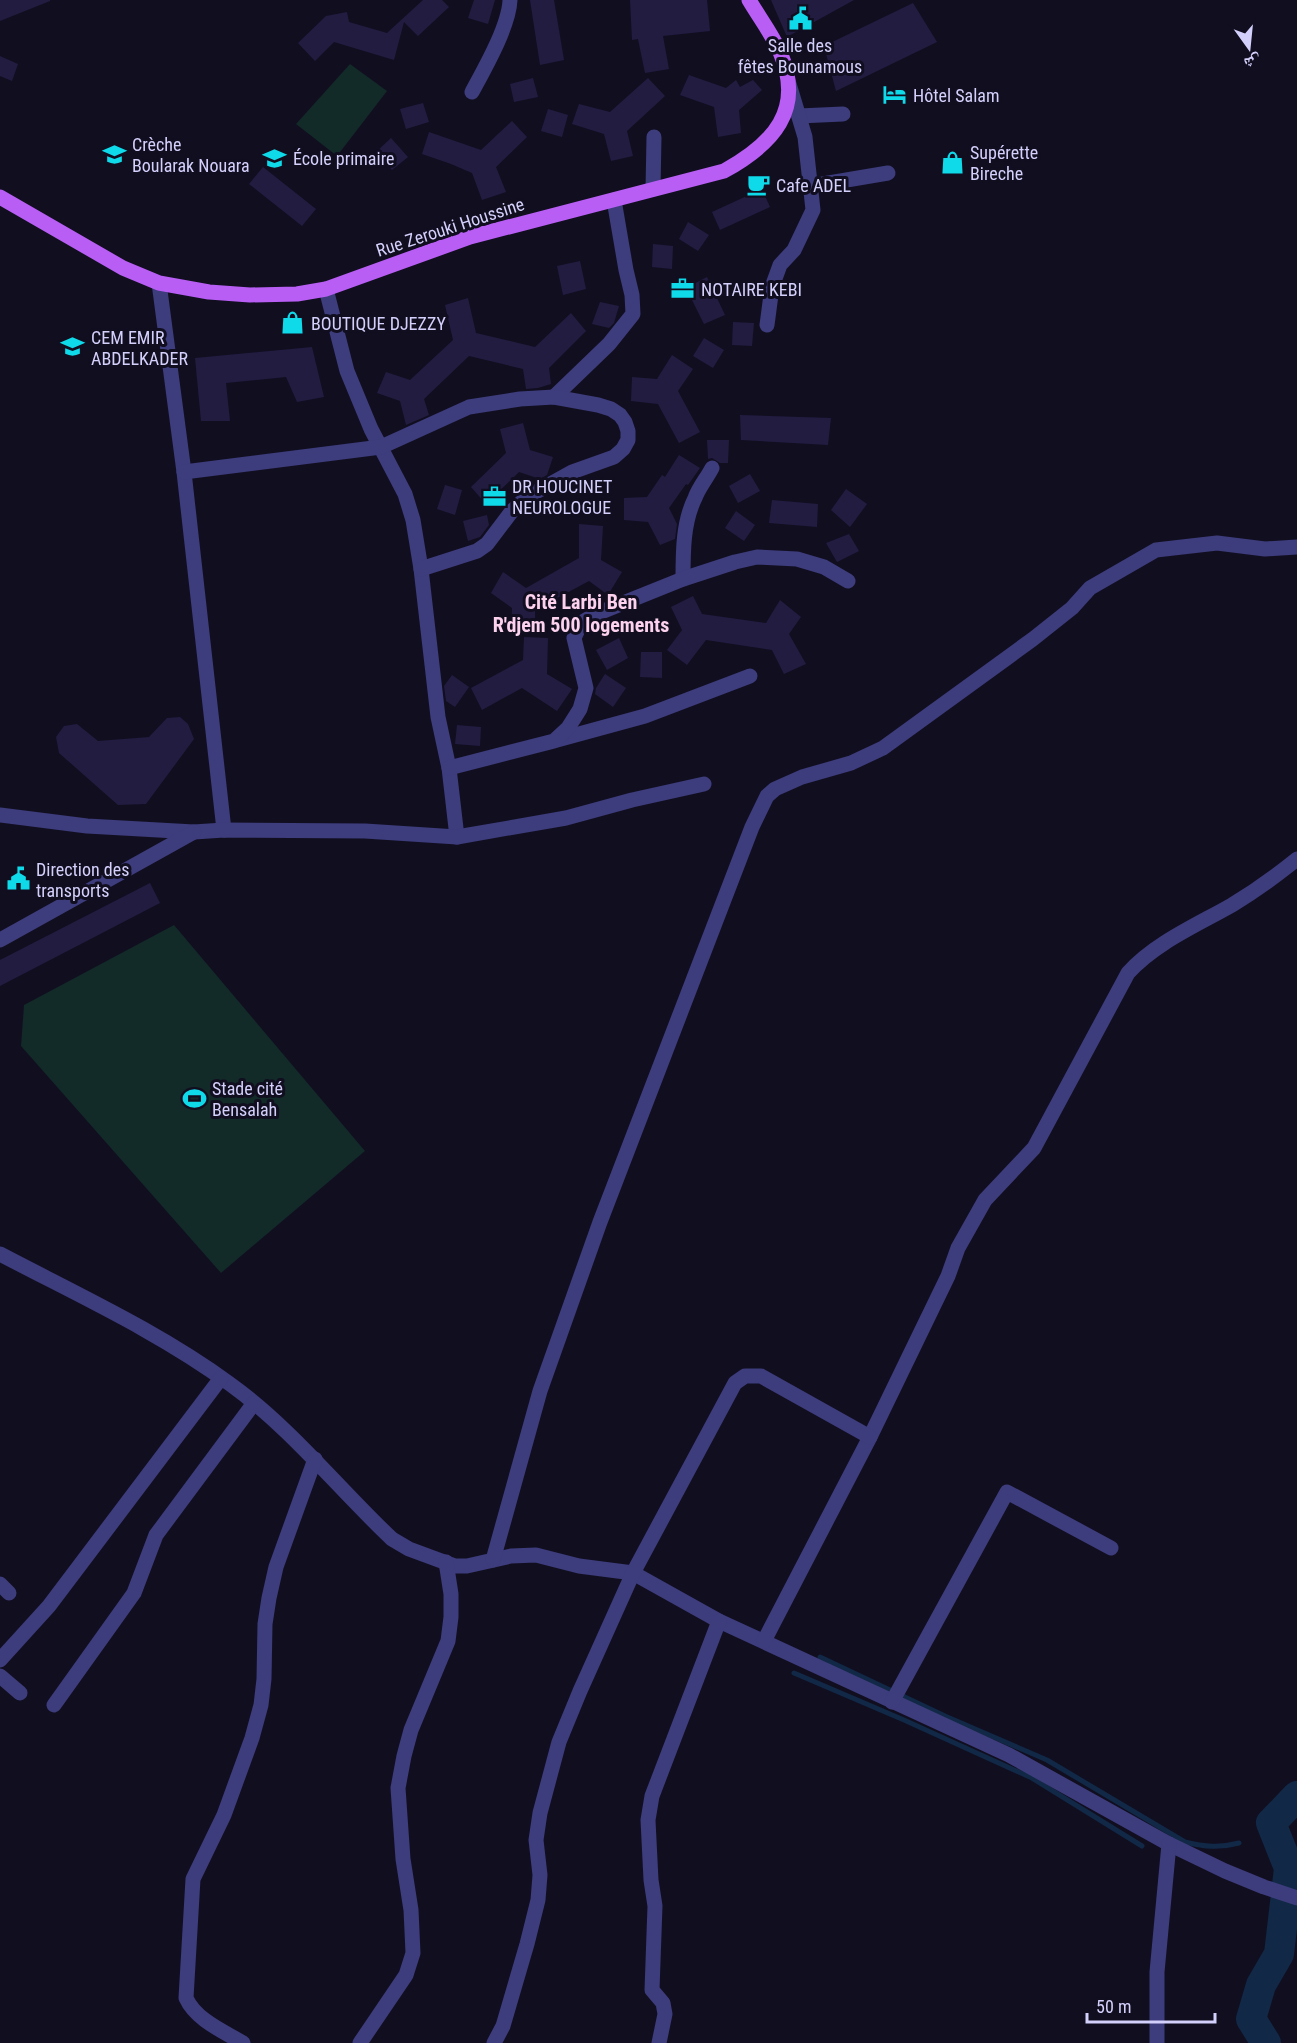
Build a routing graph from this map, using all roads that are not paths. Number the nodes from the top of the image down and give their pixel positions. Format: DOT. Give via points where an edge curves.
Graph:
graph roads {
  1 [pos="510,0"];
  2 [pos="749,0"];
  3 [pos="788,81"];
  4 [pos="472,92"];
  5 [pos="843,114"];
  6 [pos="799,116"];
  7 [pos="654,137"];
  8 [pos="888,173"];
  9 [pos="811,186"];
  10 [pos="653,189"];
  11 [pos="0,197"];
  12 [pos="614,200"];
  13 [pos="159,283"];
  14 [pos="326,289"];
  15 [pos="767,325"];
  16 [pos="554,397"];
  17 [pos="381,447"];
  18 [pos="712,468"];
  19 [pos="184,472"];
  20 [pos="1297,547"];
  21 [pos="421,568"];
  22 [pos="683,579"];
  23 [pos="848,581"];
  24 [pos="750,676"];
  25 [pos="554,741"];
  26 [pos="449,768"];
  27 [pos="704,784"];
  28 [pos="0,814"];
  29 [pos="224,830"];
  30 [pos="194,832"];
  31 [pos="457,837"];
  32 [pos="1297,859"];
  33 [pos="0,940"];
  34 [pos="0,1254"];
  35 [pos="221,1378"];
  36 [pos="254,1403"];
  37 [pos="870,1437"];
  38 [pos="315,1460"];
  39 [pos="1111,1548"];
  40 [pos="493,1560"];
  41 [pos="446,1562"];
  42 [pos="633,1573"];
  43 [pos="719,1621"];
  44 [pos="764,1641"];
  45 [pos="0,1660"];
  46 [pos="0,1676"];
  47 [pos="20,1694"];
  48 [pos="892,1702"];
  49 [pos="54,1705"];
  50 [pos="1169,1844"];
  51 [pos="1297,1898"];
  52 [pos="243,2043"];
  53 [pos="360,2043"];
  54 [pos="494,2043"];
  55 [pos="659,2043"];
  56 [pos="1157,2043"];
  1 -- 4 [label="street" via="490,57"];
  2 -- 3 [label="main road, Rue Zerouki Houssine" via="780,52"];
  3 -- 6 [label="street"];
  3 -- 10 [label="main road, Rue Zerouki Houssine" via="789,100 781,122 748,158 724,171"];
  5 -- 6 [label="street"];
  6 -- 9 [label="street" via="806,137"];
  7 -- 10 [label="street"];
  8 -- 9 [label="street"];
  9 -- 15 [label="street" via="813,210 794,250 780,265 772,287"];
  10 -- 12 [label="main road, Rue Zerouki Houssine"];
  11 -- 13 [label="main road, Rue Zerouki Houssine" via="123,268"];
  12 -- 14 [label="main road, Rue Zerouki Houssine" via="470,237"];
  12 -- 16 [label="street" via="633,314 609,344"];
  13 -- 14 [label="main road, Rue Zerouki Houssine" via="250,295"];
  13 -- 19 [label="street"];
  14 -- 17 [label="street" via="347,371"];
  16 -- 17 [label="street" via="469,407"];
  16 -- 21 [label="street" via="597,405 620,415 628,431 623,449 614,457 572,472 527,497 477,552"];
  17 -- 19 [label="street"];
  17 -- 21 [label="street" via="405,494"];
  18 -- 22 [label="street" via="694,498 686,526"];
  19 -- 29 [label="street"];
  20 -- 40 [label="street" via="1265,549 1217,543 1156,550 1090,588 1033,639 883,748 851,763 795,780 767,796 591,1244 540,1391"];
  21 -- 26 [label="street" via="438,717"];
  22 -- 23 [label="street" via="757,557 781,557 824,567"];
  22 -- 25 [label="street" via="581,623 574,638 586,688 580,709"];
  24 -- 25 [label="street" via="645,716"];
  25 -- 26 [label="street"];
  26 -- 31 [label="street"];
  27 -- 31 [label="street" via="566,818"];
  28 -- 30 [label="street" via="87,826"];
  29 -- 30 [label="street"];
  29 -- 31 [label="street" via="365,831"];
  30 -- 33 [label="street"];
  32 -- 37 [label="street" via="1271,880 1141,959 1128,973 1034,1148 985,1200 973,1220"];
  34 -- 35 [label="street" via="153,1334"];
  35 -- 36 [label="street"];
  35 -- 45 [label="street" via="49,1606"];
  36 -- 38 [label="street"];
  36 -- 49 [label="street" via="156,1535 134,1593"];
  37 -- 42 [label="street" via="761,1376 745,1376 735,1383"];
  37 -- 44 [label="street"];
  38 -- 41 [label="street" via="392,1539"];
  38 -- 52 [label="street" via="271,1588 261,1705 252,1738 224,1815 193,1880 186,1998 204,2019"];
  39 -- 48 [label="street" via="1007,1492"];
  40 -- 41 [label="street" via="467,1566"];
  40 -- 42 [label="street" via="536,1555"];
  41 -- 53 [label="street" via="451,1594 448,1641 411,1730 398,1788 413,1953 406,1975"];
  42 -- 43 [label="street"];
  42 -- 54 [label="street" via="559,1742 536,1840 538,1900 503,2026"];
  43 -- 44 [label="street"];
  43 -- 55 [label="street" via="652,1796 648,1820 655,1906 652,1990 663,2003 665,2014"];
  44 -- 48 [label="street"];
  46 -- 47 [label="street"];
  48 -- 50 [label="street" via="1009,1755"];
  50 -- 51 [label="street" via="1225,1871"];
  50 -- 56 [label="street" via="1157,1972"];
}
